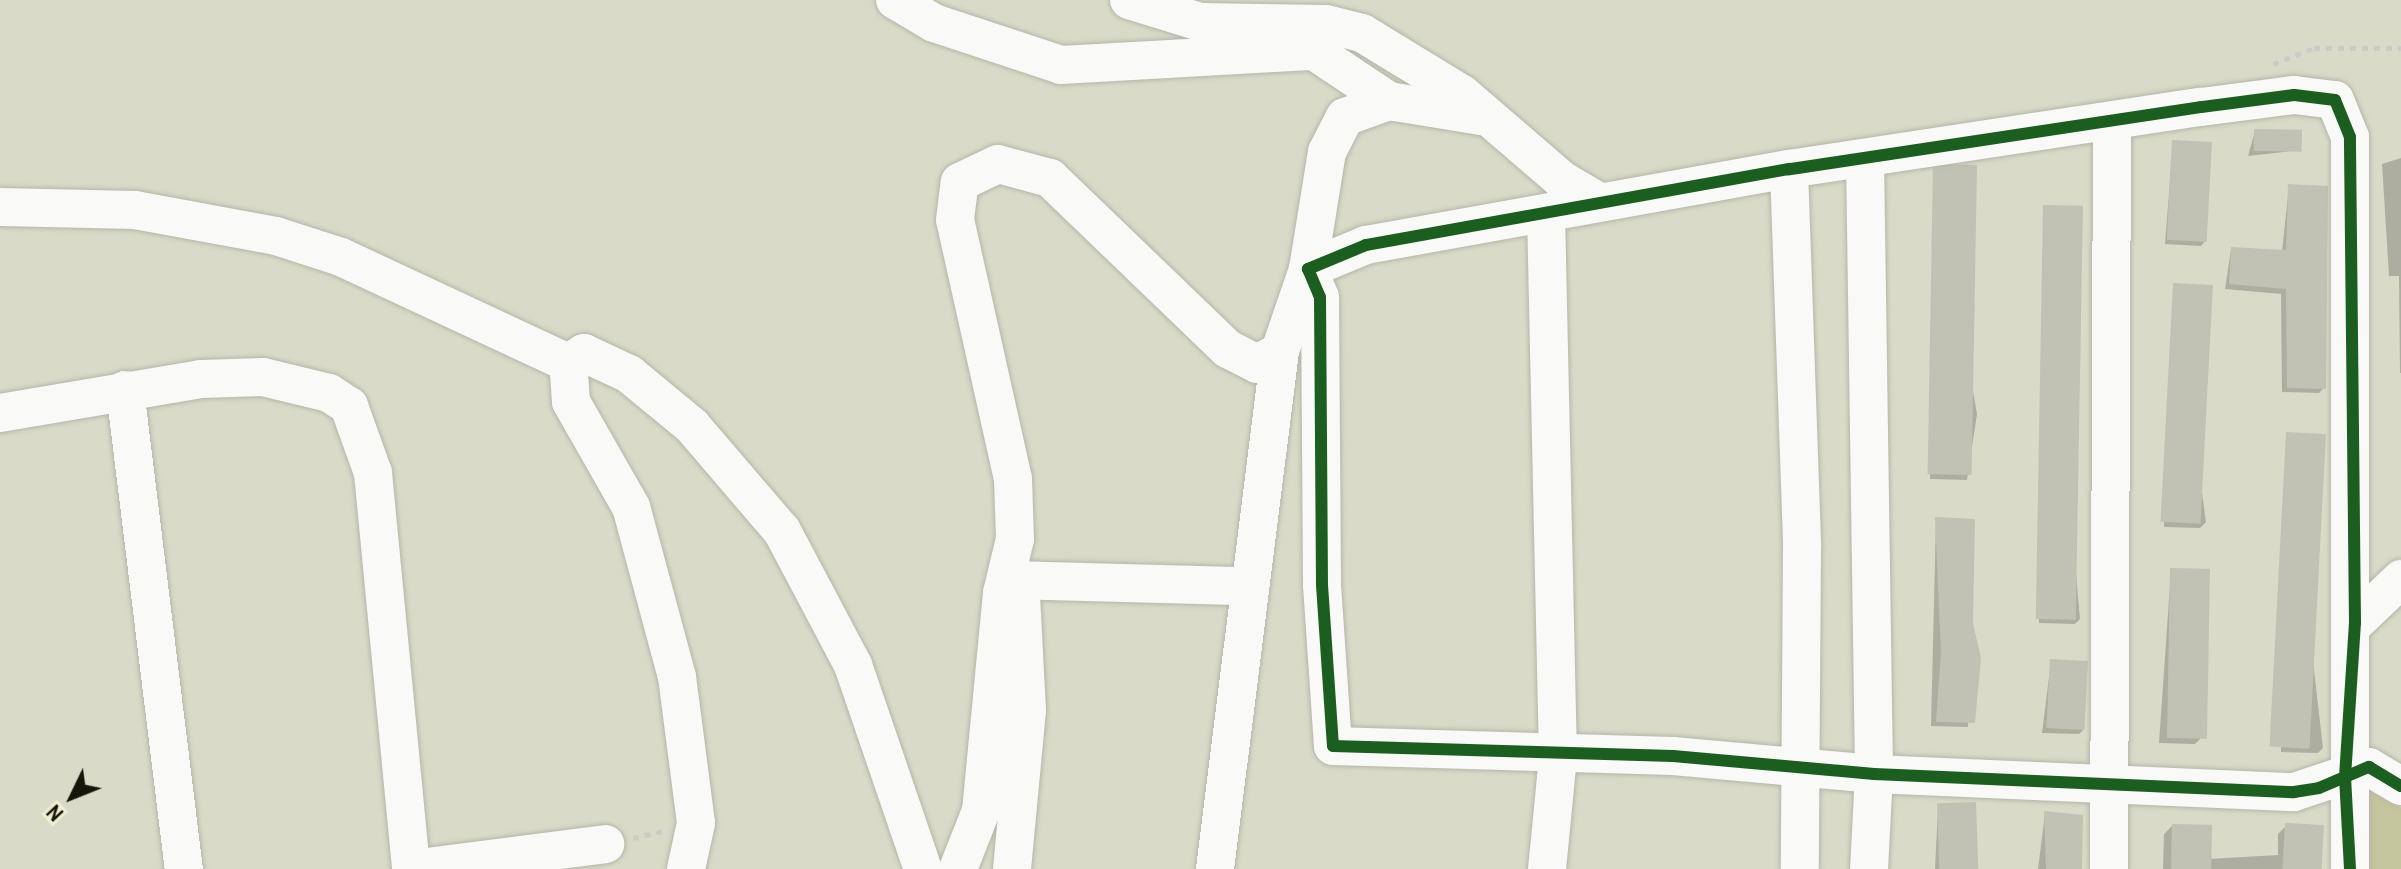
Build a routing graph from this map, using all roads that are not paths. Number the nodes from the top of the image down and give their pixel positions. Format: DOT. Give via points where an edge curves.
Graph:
graph roads {
  1 [pos="895,0"];
  2 [pos="1129,0"];
  3 [pos="1389,101"];
  4 [pos="1487,117"];
  5 [pos="2112,122"];
  6 [pos="1865,158"];
  7 [pos="1789,169"];
  8 [pos="1599,202"];
  9 [pos="0,207"];
  10 [pos="1546,213"];
  11 [pos="1308,269"];
  12 [pos="1280,351"];
  13 [pos="568,363"];
  14 [pos="125,390"];
  15 [pos="0,413"];
  16 [pos="2401,579"];
  17 [pos="1010,580"];
  18 [pos="1246,586"];
  19 [pos="2355,623"];
  20 [pos="1558,757"];
  21 [pos="1798,765"];
  22 [pos="1874,774"];
  23 [pos="2345,777"];
  24 [pos="2105,785"];
  25 [pos="2401,786"];
  26 [pos="605,844"];
  27 [pos="184,869"];
  28 [pos="411,869"];
  29 [pos="686,869"];
  30 [pos="923,869"];
  31 [pos="958,869"];
  32 [pos="1012,869"];
  33 [pos="1215,869"];
  34 [pos="1547,869"];
  35 [pos="1800,869"];
  36 [pos="1869,869"];
  37 [pos="2109,869"];
  38 [pos="2350,869"];
  1 -- 3 [label="street" via="934,23 1061,65 1314,51"];
  2 -- 4 [label="street" via="1200,22 1326,24 1362,33"];
  3 -- 4 [label="street"];
  3 -- 11 [label="street" via="1345,117 1335,130"];
  4 -- 8 [label="street"];
  5 -- 6 [label="street"];
  5 -- 19 [label="street" via="2294,95 2335,100 2347,117"];
  5 -- 24 [label="street"];
  6 -- 7 [label="street"];
  6 -- 22 [label="street"];
  7 -- 8 [label="street"];
  7 -- 21 [label="street" via="1802,548"];
  8 -- 10 [label="street"];
  9 -- 13 [label="street" via="135,210 276,236 341,257"];
  10 -- 11 [label="street" via="1366,245"];
  10 -- 20 [label="street"];
  11 -- 12 [label="street"];
  11 -- 20 [label="street" via="1320,297 1322,585 1333,746"];
  12 -- 17 [label="street" via="1257,364 1228,349 1050,178 998,164 960,182 955,220 1013,479"];
  12 -- 18 [label="street"];
  13 -- 29 [label="street" via="571,402 631,507 649,558 685,722 696,823"];
  13 -- 30 [label="street" via="584,353 599,355 629,374 692,426 782,531 853,665"];
  14 -- 15 [label="street"];
  14 -- 27 [label="street"];
  14 -- 28 [label="street" via="263,377 329,393 349,406 373,473"];
  16 -- 19 [label="street"];
  17 -- 18 [label="street"];
  17 -- 31 [label="street" via="1002,593 981,811"];
  17 -- 32 [label="street" via="1021,593 1027,710"];
  18 -- 33 [label="street"];
  19 -- 23 [label="street"];
  20 -- 21 [label="street"];
  20 -- 34 [label="street"];
  21 -- 22 [label="street"];
  21 -- 35 [label="street"];
  22 -- 24 [label="street"];
  22 -- 36 [label="street"];
  23 -- 24 [label="street" via="2294,792"];
  23 -- 25 [label="street" via="2369,767"];
  23 -- 38 [label="street"];
  24 -- 37 [label="street"];
  26 -- 28 [label="street"];
}
